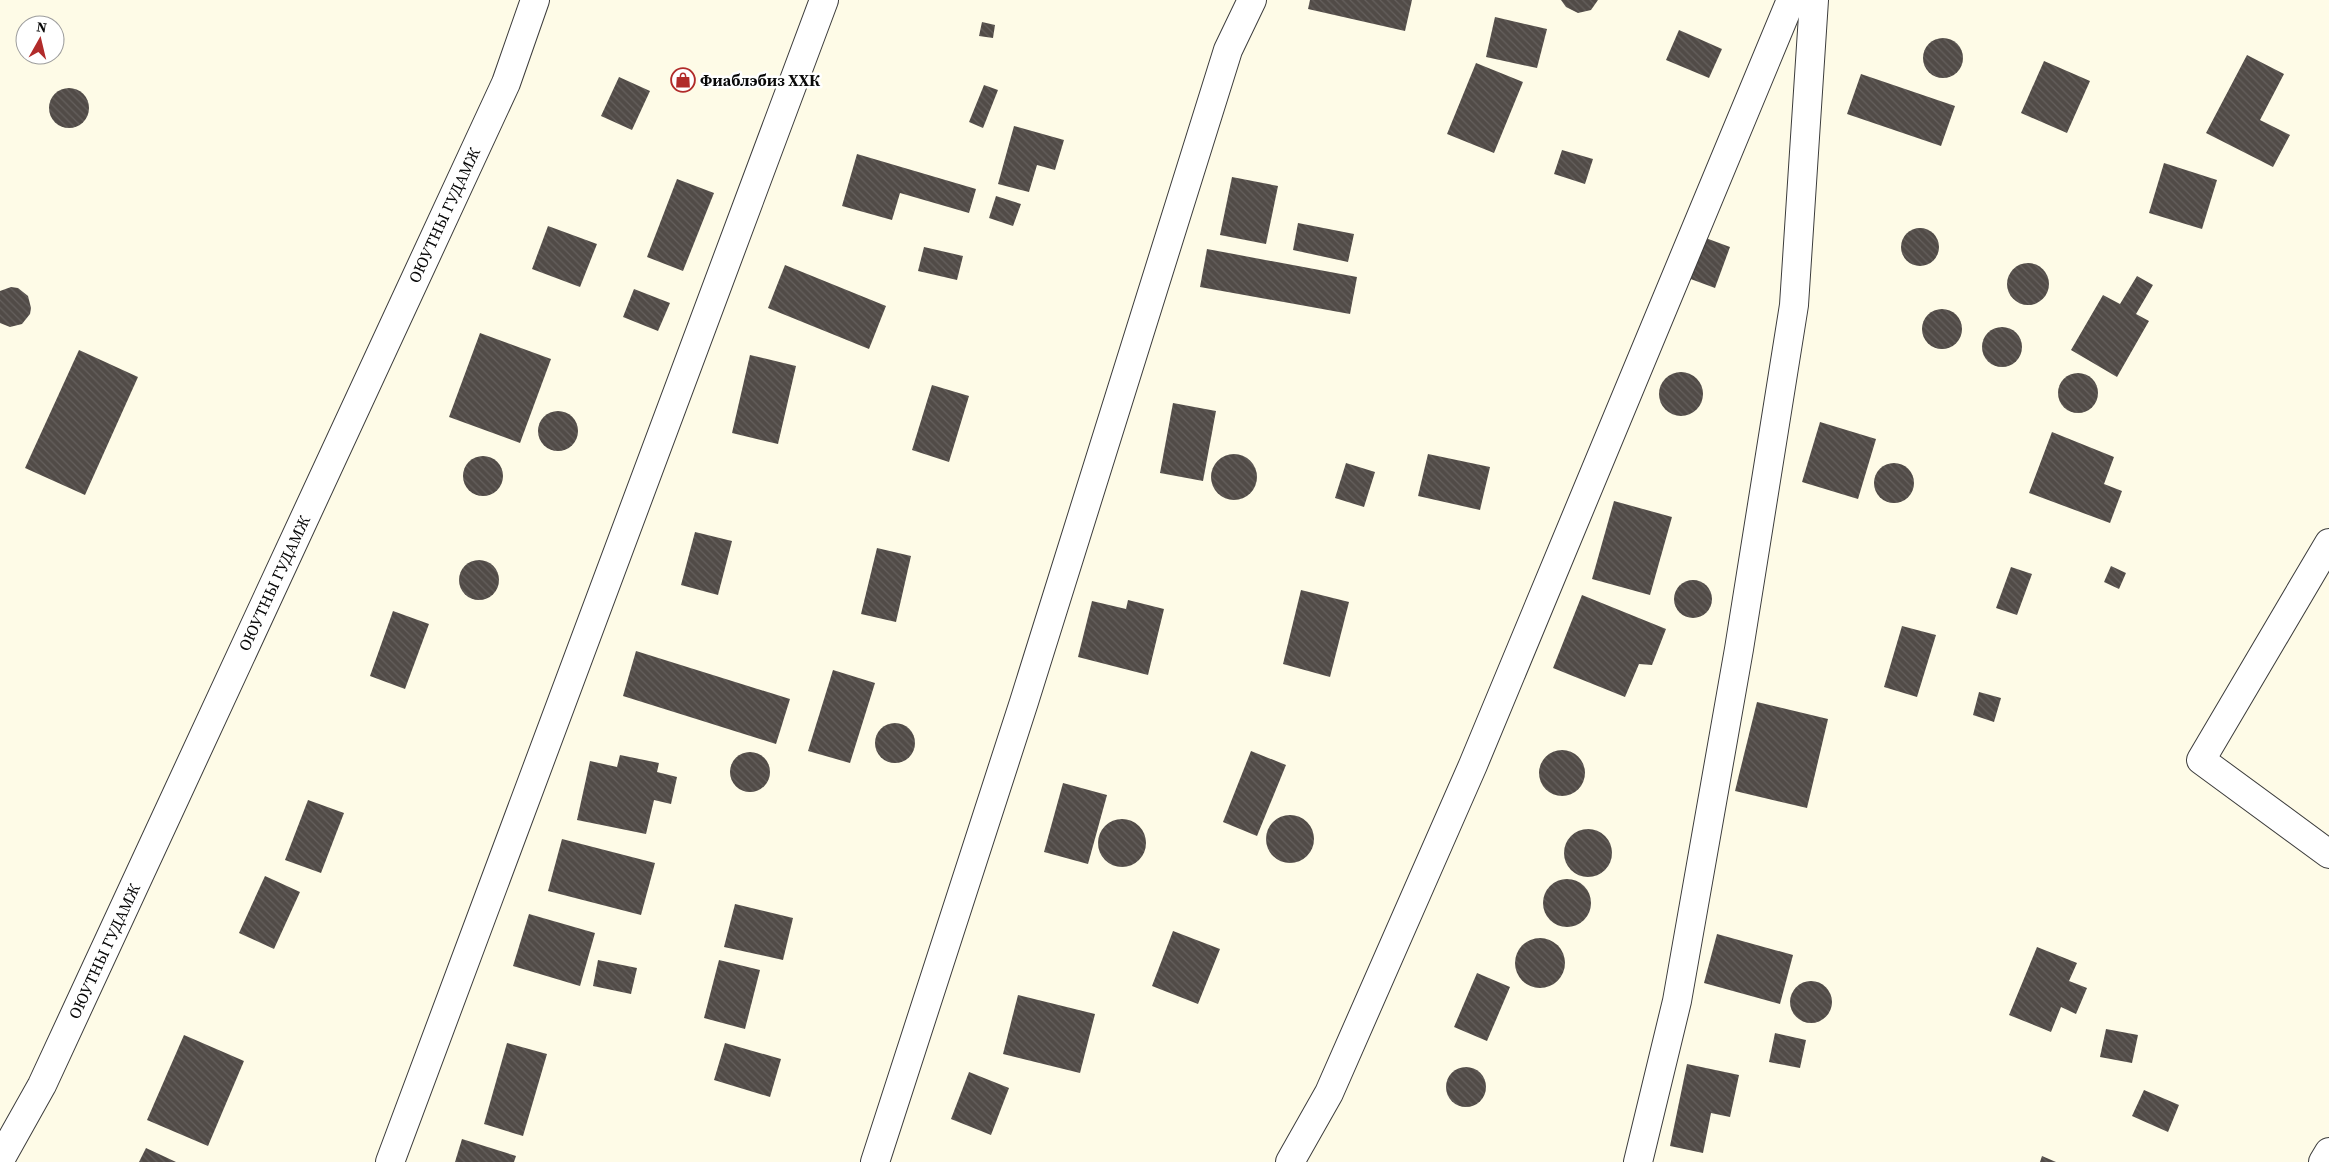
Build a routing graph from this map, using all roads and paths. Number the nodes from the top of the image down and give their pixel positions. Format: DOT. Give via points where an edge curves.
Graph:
graph roads {
  1 [pos="535,0"];
  2 [pos="824,0"];
  3 [pos="1252,0"];
  4 [pos="1791,0"];
  5 [pos="1814,0"];
  6 [pos="2329,543"];
  7 [pos="2329,854"];
  8 [pos="2329,1152"];
  9 [pos="0,1160"];
  10 [pos="390,1162"];
  11 [pos="875,1162"];
  12 [pos="1290,1162"];
  13 [pos="1638,1162"];
  14 [pos="2323,1162"];
  1 -- 9 [label="street, ОЮУТНЫ ГУДАМЖ" via="502,92 46,1076"];
  2 -- 10 [label="street"];
  3 -- 11 [label="street" via="1228,50 1024,702"];
  4 -- 12 [label="street" via="1469,774 1329,1093"];
  5 -- 13 [label="street" via="1794,304 1739,649 1677,1001"];
  6 -- 7 [label="street" via="2201,760"];
  8 -- 14 [label="street"];
}
